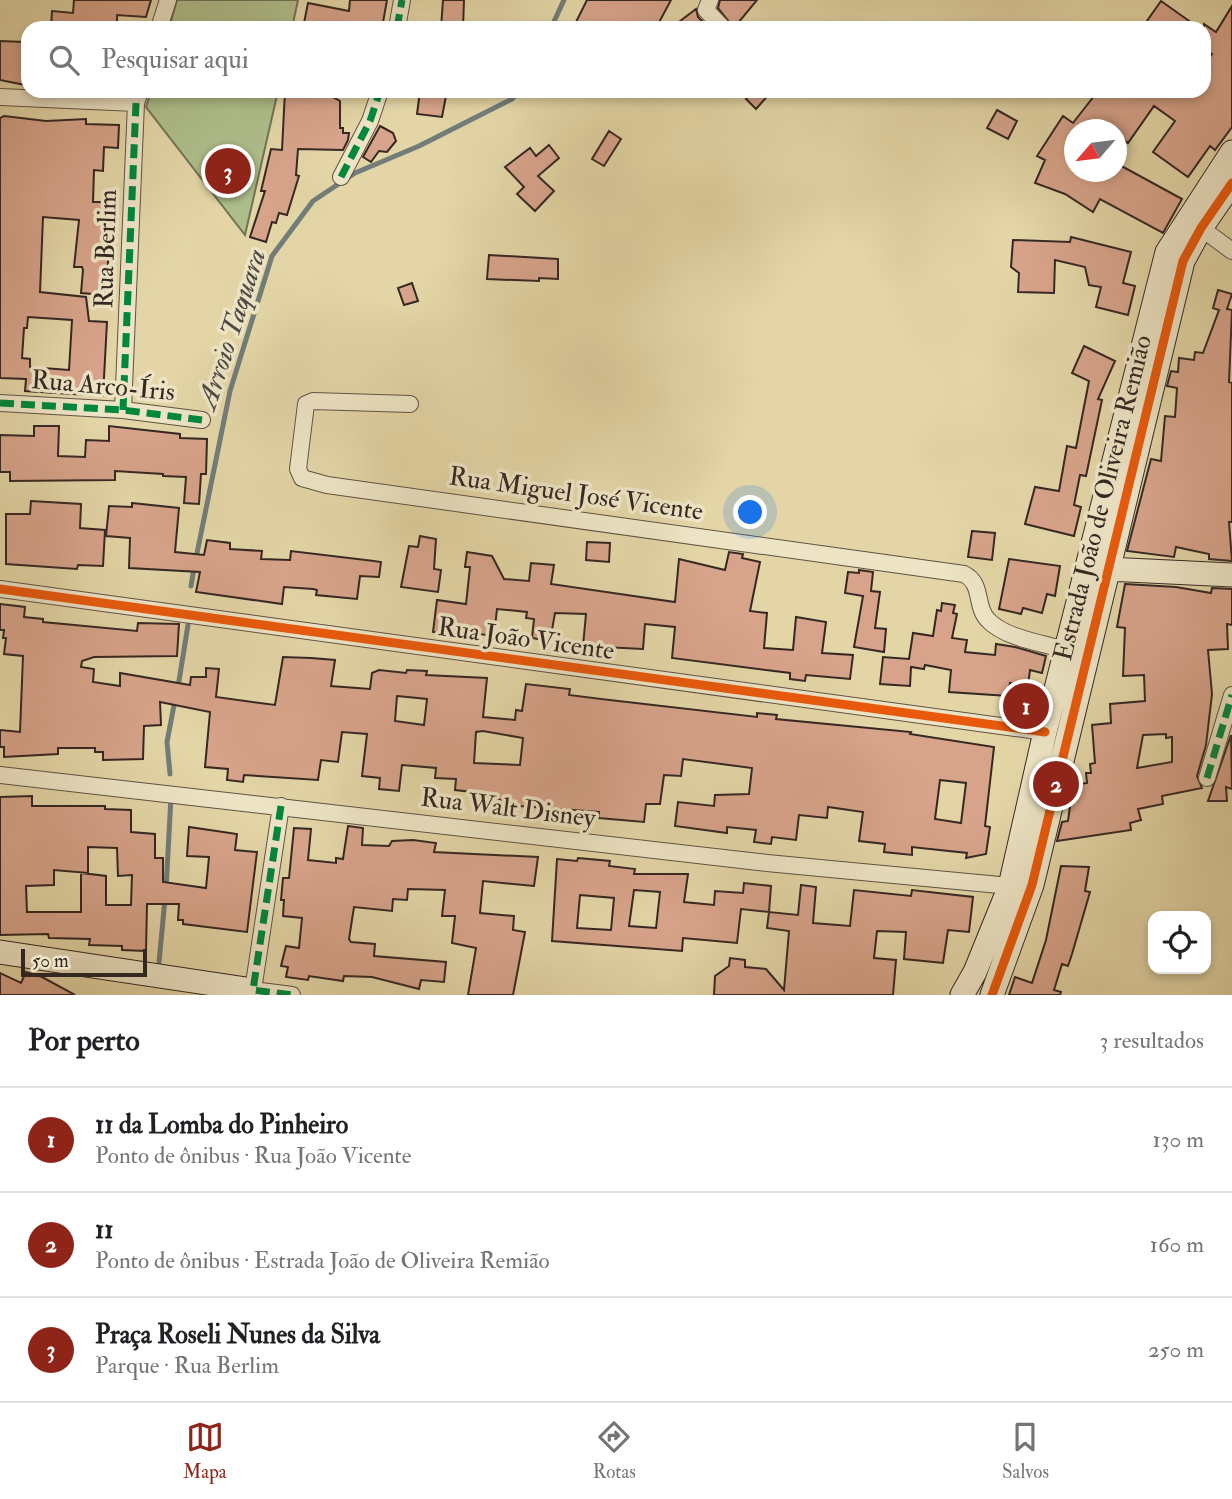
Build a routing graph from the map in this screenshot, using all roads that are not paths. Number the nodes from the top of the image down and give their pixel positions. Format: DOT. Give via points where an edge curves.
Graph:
graph roads {
  1 [pos="168,0"];
  2 [pos="402,0"];
  3 [pos="710,0"];
  4 [pos="161,21"];
  5 [pos="398,21"];
  6 [pos="716,21"];
  7 [pos="0,96"];
  8 [pos="21,96"];
  9 [pos="138,98"];
  10 [pos="378,98"];
  11 [pos="1232,152"];
  12 [pos="341,177"];
  13 [pos="1232,183"];
  14 [pos="1201,228"];
  15 [pos="1232,251"];
  16 [pos="0,403"];
  17 [pos="410,404"];
  18 [pos="124,410"];
  19 [pos="202,420"];
  20 [pos="1107,569"];
  21 [pos="1232,575"];
  22 [pos="0,589"];
  23 [pos="1068,651"];
  24 [pos="1232,695"];
  25 [pos="1045,732"];
  26 [pos="0,775"];
  27 [pos="1207,778"];
  28 [pos="281,806"];
  29 [pos="1010,886"];
  30 [pos="0,953"];
  31 [pos="252,993"];
  32 [pos="292,995"];
  33 [pos="962,995"];
  34 [pos="992,995"];
  1 -- 4 [label="street"];
  2 -- 5 [label="street"];
  3 -- 6 [label="street" via="706,10"];
  7 -- 8 [label="street"];
  9 -- 18 [label="street, Rua Berlim"];
  10 -- 12 [label="street"];
  11 -- 23 [label="main road, Estrada João de Oliveira Remião" via="1167,252"];
  13 -- 14 [label="main road, Estrada João de Oliveira Remião"];
  14 -- 15 [label="street"];
  14 -- 20 [label="main road, Estrada João de Oliveira Remião" via="1183,261"];
  16 -- 18 [label="street, Rua Arco-Íris"];
  17 -- 23 [label="street, Rua Miguel José Vicente" via="306,404 298,469 302,478 964,574 977,585 987,620 1003,630"];
  18 -- 19 [label="street, Rua Arco-Íris"];
  20 -- 21 [label="main road"];
  20 -- 34 [label="main road, Estrada João de Oliveira Remião" via="1032,885"];
  22 -- 25 [label="street, Rua João Vicente"];
  23 -- 25 [label="main road, Estrada João de Oliveira Remião"];
  24 -- 27 [label="street"];
  25 -- 29 [label="main road, Estrada João de Oliveira Remião"];
  26 -- 28 [label="street, Rua Walt Disney"];
  28 -- 29 [label="street, Rua Walt Disney" via="767,863"];
  28 -- 31 [label="street"];
  29 -- 33 [label="main road, Estrada João de Oliveira Remião"];
  30 -- 31 [label="main road"];
  31 -- 32 [label="street"];
}
